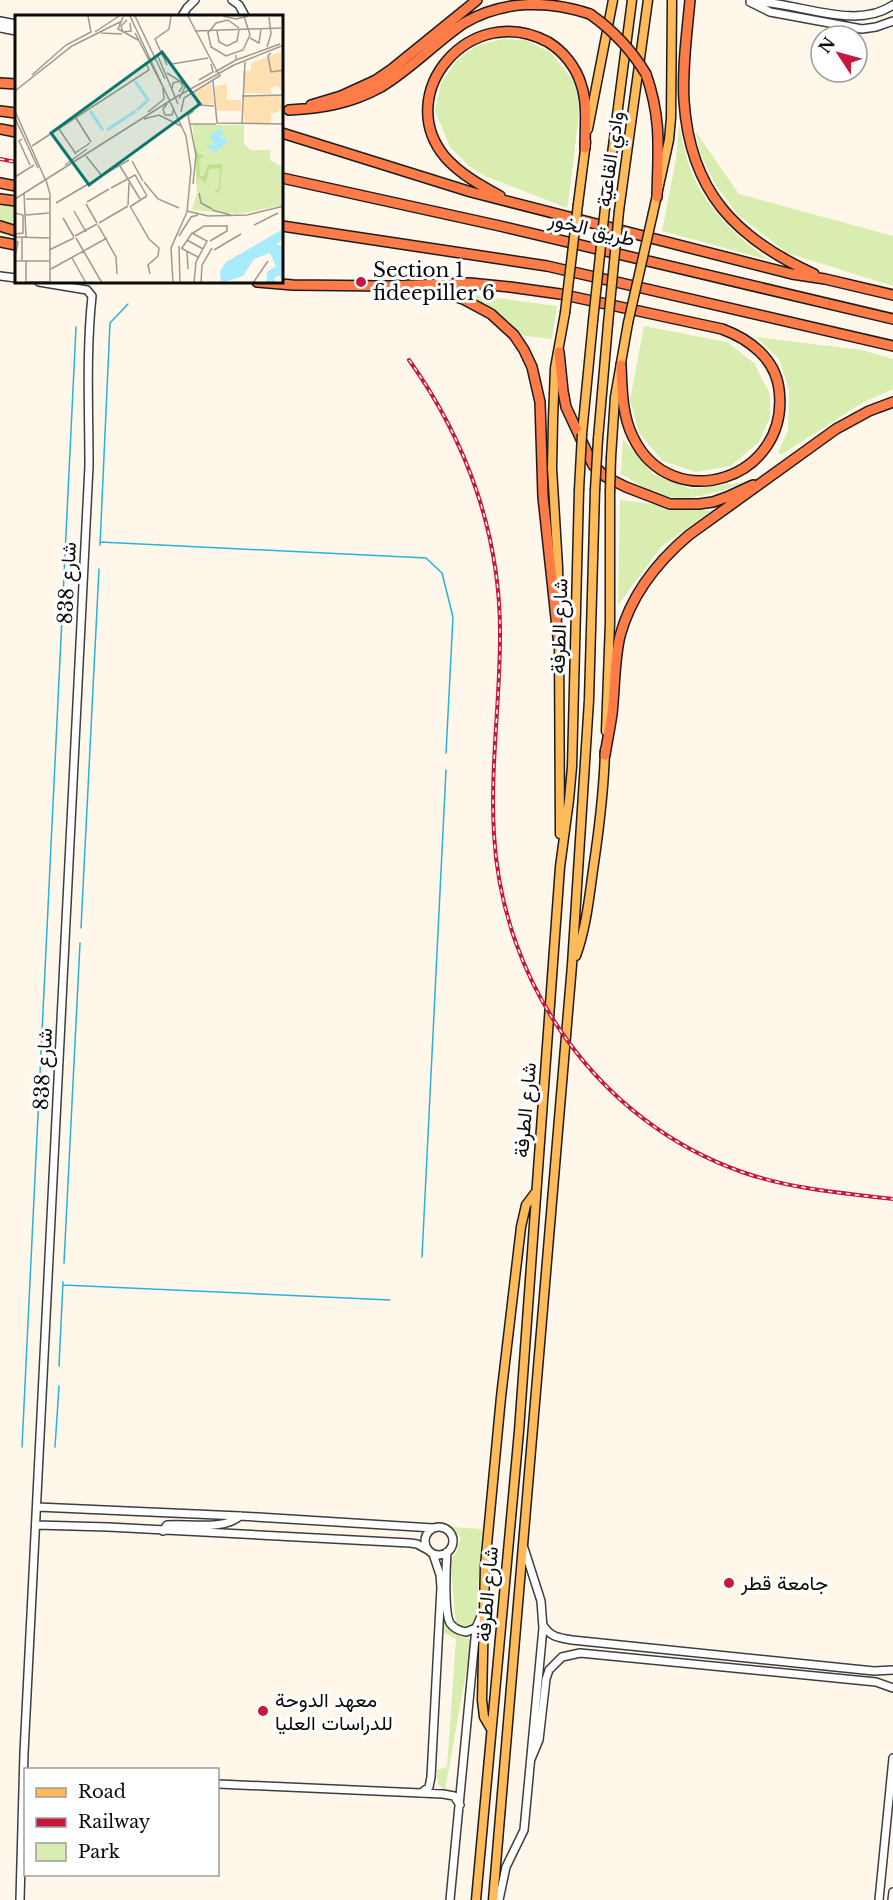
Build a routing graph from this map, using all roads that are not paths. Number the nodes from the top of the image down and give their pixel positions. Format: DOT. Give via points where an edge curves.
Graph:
graph roads {
  1 [pos="195,0"];
  2 [pos="232,0"];
  3 [pos="242,0"];
  4 [pos="477,0"];
  5 [pos="632,0"];
  6 [pos="648,0"];
  7 [pos="690,0"];
  8 [pos="672,1"];
  9 [pos="772,2"];
  10 [pos="612,3"];
  11 [pos="893,5"];
  12 [pos="770,12"];
  13 [pos="244,13"];
  14 [pos="183,15"];
  15 [pos="0,21"];
  16 [pos="893,21"];
  17 [pos="15,24"];
  18 [pos="0,28"];
  19 [pos="15,31"];
  20 [pos="0,83"];
  21 [pos="15,84"];
  22 [pos="0,111"];
  23 [pos="285,111"];
  24 [pos="15,113"];
  25 [pos="0,129"];
  26 [pos="15,132"];
  27 [pos="284,134"];
  28 [pos="585,148"];
  29 [pos="284,178"];
  30 [pos="0,183"];
  31 [pos="15,186"];
  32 [pos="657,197"];
  33 [pos="0,199"];
  34 [pos="15,201"];
  35 [pos="513,203"];
  36 [pos="0,226"];
  37 [pos="284,226"];
  38 [pos="15,231"];
  39 [pos="0,242"];
  40 [pos="15,244"];
  41 [pos="0,276"];
  42 [pos="15,278"];
  43 [pos="825,279"];
  44 [pos="51,284"];
  45 [pos="281,284"];
  46 [pos="388,286"];
  47 [pos="893,295"];
  48 [pos="893,319"];
  49 [pos="593,321"];
  50 [pos="608,324"];
  51 [pos="893,346"];
  52 [pos="559,352"];
  53 [pos="621,365"];
  54 [pos="893,402"];
  55 [pos="778,471"];
  56 [pos="559,646"];
  57 [pos="605,755"];
  58 [pos="560,867"];
  59 [pos="572,965"];
  60 [pos="536,1192"];
  61 [pos="37,1507"];
  62 [pos="108,1511"];
  63 [pos="240,1516"];
  64 [pos="36,1525"];
  65 [pos="108,1527"];
  66 [pos="433,1528"];
  67 [pos="163,1531"];
  68 [pos="523,1546"];
  69 [pos="430,1552"];
  70 [pos="447,1552"];
  71 [pos="483,1612"];
  72 [pos="543,1624"];
  73 [pos="476,1628"];
  74 [pos="585,1641"];
  75 [pos="615,1644"];
  76 [pos="652,1648"];
  77 [pos="676,1650"];
  78 [pos="584,1653"];
  79 [pos="612,1656"];
  80 [pos="651,1660"];
  81 [pos="675,1663"];
  82 [pos="893,1670"];
  83 [pos="893,1688"];
  84 [pos="491,1729"];
  85 [pos="893,1758"];
  86 [pos="531,1759"];
  87 [pos="25,1768"];
  88 [pos="431,1777"];
  89 [pos="219,1784"];
  90 [pos="419,1793"];
  91 [pos="443,1794"];
  92 [pos="24,1801"];
  93 [pos="460,1804"];
  94 [pos="893,1892"];
  95 [pos="20,1900"];
  96 [pos="450,1900"];
  97 [pos="476,1900"];
  98 [pos="493,1900"];
  99 [pos="499,1900"];
  100 [pos="879,1900"];
  101 [pos="892,1900"];
  1 -- 14 [label="street"];
  2 -- 13 [label="street"];
  3 -- 13 [label="street"];
  4 -- 23 [label="highway" via="376,80 341,96"];
  5 -- 49 [label="main road, وادي القاعية, bridge"];
  6 -- 50 [label="main road, وادي القاعية, bridge"];
  7 -- 43 [label="highway" via="684,101 694,157 706,187 748,235 788,262"];
  8 -- 32 [label="main road" via="671,118"];
  9 -- 11 [label="street" via="856,16 881,12"];
  9 -- 12 [label="street"];
  9 -- 12 [label="street" via="750,2"];
  10 -- 28 [label="main road"];
  12 -- 16 [label="street" via="862,29"];
  15 -- 17 [label="street"];
  18 -- 19 [label="street"];
  20 -- 21 [label="highway"];
  22 -- 24 [label="highway"];
  23 -- 32 [label="highway, bridge" via="324,108 362,96 397,77 484,11 527,1 570,6 607,26 646,74 659,135"];
  25 -- 26 [label="highway"];
  27 -- 35 [label="highway"];
  28 -- 35 [label="highway" via="581,84 571,63 555,46 535,34 512,29 486,32 463,43 444,61 432,84 428,110 432,135 460,172"];
  28 -- 52 [label="main road, bridge"];
  29 -- 48 [label="highway, طريق الخور"];
  30 -- 31 [label="highway"];
  32 -- 53 [label="main road, bridge"];
  33 -- 34 [label="highway"];
  35 -- 43 [label="highway"];
  36 -- 38 [label="highway"];
  37 -- 51 [label="highway" via="547,266"];
  39 -- 40 [label="highway"];
  41 -- 42 [label="street"];
  43 -- 47 [label="highway"];
  44 -- 61 [label="street, شارع 838" via="87,290 92,296 87,373 90,466"];
  45 -- 46 [label="highway"];
  46 -- 53 [label="highway" via="470,283 560,294 741,336 758,348 778,383 781,404 771,441 760,456 728,477 709,481 672,475 642,453 632,436 622,394"];
  46 -- 56 [label="highway" via="448,294 477,305 514,335 524,350 540,402 543,497"];
  49 -- 58 [label="main road, شارع الطرفة, bridge" via="579,490 572,767"];
  50 -- 59 [label="main road, شارع الطرفة, bridge" via="597,439 589,700"];
  52 -- 55 [label="highway" via="566,407 593,465 606,477 670,504 686,504 727,497"];
  52 -- 56 [label="main road" via="554,381 552,468"];
  53 -- 57 [label="main road, bridge" via="611,457"];
  54 -- 55 [label="highway" via="836,429"];
  55 -- 57 [label="highway" via="675,547 640,590 620,638"];
  56 -- 58 [label="main road"];
  57 -- 59 [label="main road" via="589,900 583,936"];
  58 -- 60 [label="main road, شارع الطرفة"];
  59 -- 68 [label="main road, شارع الطرفة"];
  60 -- 71 [label="main road" via="525,1209 519,1245 501,1397"];
  60 -- 84 [label="main road, شارع الطرفة" via="519,1431"];
  61 -- 62 [label="street"];
  61 -- 64 [label="street, شارع 838"];
  62 -- 63 [label="street"];
  62 -- 65 [label="street"];
  63 -- 66 [label="street"];
  63 -- 67 [label="street" via="222,1524 167,1525"];
  64 -- 65 [label="street"];
  64 -- 87 [label="street, شارع 838"];
  65 -- 67 [label="street"];
  66 -- 69 [label="street" via="425,1537"];
  66 -- 70 [label="street" via="443,1528 451,1534 452,1544"];
  67 -- 69 [label="street" via="410,1543"];
  68 -- 72 [label="street, شارع الطرفة" via="541,1601"];
  68 -- 98 [label="main road, شارع الطرفة"];
  69 -- 70 [label="street"];
  69 -- 88 [label="street" via="441,1587"];
  70 -- 73 [label="street" via="448,1621 462,1631"];
  71 -- 73 [label="street"];
  71 -- 84 [label="main road" via="482,1700 484,1717"];
  72 -- 74 [label="street" via="554,1636"];
  72 -- 86 [label="street, شارع الطرفة"];
  73 -- 93 [label="street"];
  74 -- 75 [label="street"];
  74 -- 78 [label="street"];
  75 -- 76 [label="street"];
  75 -- 79 [label="street"];
  76 -- 77 [label="street"];
  76 -- 80 [label="street"];
  77 -- 81 [label="street"];
  77 -- 82 [label="street"];
  78 -- 79 [label="street"];
  78 -- 86 [label="street" via="566,1655 549,1670 539,1740"];
  79 -- 80 [label="street"];
  80 -- 81 [label="street"];
  81 -- 83 [label="street" via="876,1682"];
  84 -- 97 [label="main road, شارع الطرفة"];
  85 -- 100 [label="street"];
  86 -- 99 [label="street, شارع الطرفة" via="524,1830 506,1867"];
  88 -- 90 [label="street" via="429,1787"];
  88 -- 91 [label="street"];
  89 -- 90 [label="street"];
  90 -- 91 [label="street"];
  91 -- 93 [label="street" via="454,1796"];
  92 -- 95 [label="street, شارع 838"];
  93 -- 96 [label="street"];
  94 -- 101 [label="street"];
}
